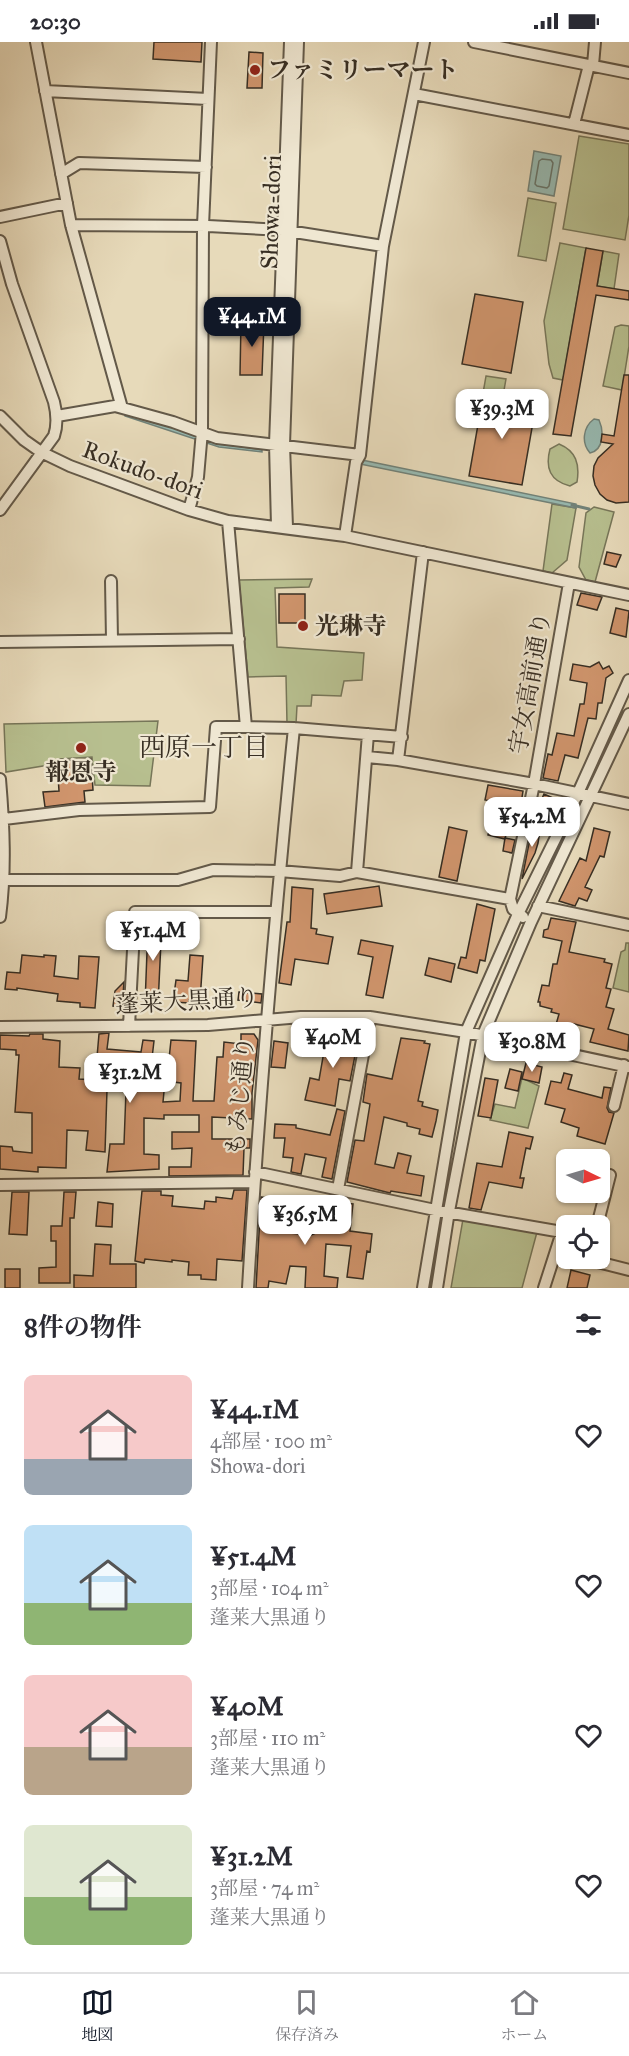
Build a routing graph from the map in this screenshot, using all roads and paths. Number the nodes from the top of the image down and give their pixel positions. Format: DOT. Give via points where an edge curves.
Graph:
graph roads {
  1 [pos="36,42"];
  2 [pos="211,42"];
  3 [pos="290,42"];
  4 [pos="298,42"];
  5 [pos="424,42"];
  6 [pos="474,42"];
  7 [pos="595,42"];
  8 [pos="513,45"];
  9 [pos="591,65"];
  10 [pos="629,73"];
  11 [pos="45,90"];
  12 [pos="414,94"];
  13 [pos="208,99"];
  14 [pos="574,124"];
  15 [pos="629,135"];
  16 [pos="206,167"];
  17 [pos="61,174"];
  18 [pos="67,203"];
  19 [pos="0,217"];
  20 [pos="71,225"];
  21 [pos="203,226"];
  22 [pos="287,230"];
  23 [pos="0,241"];
  24 [pos="383,246"];
  25 [pos="122,408"];
  26 [pos="0,416"];
  27 [pos="57,416"];
  28 [pos="202,431"];
  29 [pos="279,444"];
  30 [pos="41,452"];
  31 [pos="360,455"];
  32 [pos="0,510"];
  33 [pos="189,510"];
  34 [pos="228,521"];
  35 [pos="282,527"];
  36 [pos="345,536"];
  37 [pos="423,552"];
  38 [pos="111,581"];
  39 [pos="569,583"];
  40 [pos="629,595"];
  41 [pos="239,639"];
  42 [pos="112,640"];
  43 [pos="0,642"];
  44 [pos="629,680"];
  45 [pos="629,714"];
  46 [pos="246,727"];
  47 [pos="294,729"];
  48 [pos="368,734"];
  49 [pos="402,737"];
  50 [pos="367,757"];
  51 [pos="398,760"];
  52 [pos="0,779"];
  53 [pos="534,784"];
  54 [pos="578,794"];
  55 [pos="591,796"];
  56 [pos="629,804"];
  57 [pos="3,826"];
  58 [pos="279,871"];
  59 [pos="357,872"];
  60 [pos="5,880"];
  61 [pos="510,899"];
  62 [pos="538,906"];
  63 [pos="276,912"];
  64 [pos="518,914"];
  65 [pos="0,917"];
  66 [pos="531,922"];
  67 [pos="629,925"];
  68 [pos="370,1017"];
  69 [pos="268,1018"];
  70 [pos="129,1026"];
  71 [pos="0,1027"];
  72 [pos="466,1032"];
  73 [pos="483,1035"];
  74 [pos="626,1066"];
  75 [pos="614,1106"];
  76 [pos="255,1177"];
  77 [pos="0,1185"];
  78 [pos="338,1189"];
  79 [pos="435,1210"];
  80 [pos="449,1211"];
  81 [pos="556,1234"];
  82 [pos="556,1257"];
  83 [pos="610,1265"];
  84 [pos="629,1270"];
  85 [pos="248,1288"];
  86 [pos="423,1288"];
  87 [pos="437,1288"];
  88 [pos="544,1288"];
  1 -- 11 [label="street"];
  2 -- 13 [label="street"];
  3 -- 22 [label="street, Showa-dori"];
  4 -- 22 [label="street, Showa-dori"];
  5 -- 12 [label="street"];
  6 -- 8 [label="street"];
  7 -- 9 [label="street"];
  8 -- 9 [label="street"];
  9 -- 10 [label="street"];
  9 -- 14 [label="street"];
  11 -- 13 [label="street"];
  11 -- 17 [label="street"];
  12 -- 14 [label="street"];
  12 -- 24 [label="street"];
  13 -- 16 [label="street"];
  14 -- 15 [label="street"];
  16 -- 17 [label="street" via="79,163"];
  16 -- 21 [label="street"];
  17 -- 18 [label="street"];
  18 -- 19 [label="street"];
  18 -- 20 [label="street"];
  20 -- 21 [label="street"];
  20 -- 25 [label="street"];
  21 -- 22 [label="street"];
  21 -- 28 [label="street"];
  22 -- 24 [label="street"];
  22 -- 29 [label="street, Showa-dori"];
  23 -- 27 [label="street"];
  24 -- 31 [label="street"];
  25 -- 27 [label="street"];
  25 -- 28 [label="street"];
  26 -- 30 [label="street, Rokudo-dori"];
  27 -- 30 [label="street" via="54,436"];
  28 -- 29 [label="street" via="217,438"];
  28 -- 33 [label="street" via="198,477"];
  29 -- 31 [label="street"];
  29 -- 35 [label="street, Showa-dori"];
  30 -- 32 [label="street"];
  30 -- 33 [label="street, Rokudo-dori"];
  31 -- 36 [label="street"];
  33 -- 34 [label="street, Rokudo-dori"];
  34 -- 35 [label="street, Rokudo-dori"];
  34 -- 41 [label="street"];
  35 -- 36 [label="street, Rokudo-dori"];
  36 -- 37 [label="street, Rokudo-dori"];
  37 -- 39 [label="street, Rokudo-dori"];
  37 -- 49 [label="street"];
  38 -- 42 [label="street"];
  39 -- 40 [label="street, Rokudo-dori"];
  39 -- 53 [label="street, 宇女高前通り"];
  41 -- 42 [label="street"];
  41 -- 46 [label="street"];
  42 -- 43 [label="street"];
  44 -- 54 [label="street"];
  45 -- 55 [label="street"];
  46 -- 47 [label="street"];
  46 -- 57 [label="street" via="216,727 210,807 79,810"];
  47 -- 48 [label="street"];
  47 -- 58 [label="street, もみじ通り"];
  48 -- 49 [label="street"];
  48 -- 50 [label="street"];
  49 -- 51 [label="street"];
  50 -- 51 [label="street"];
  50 -- 59 [label="street"];
  51 -- 53 [label="street"];
  52 -- 57 [label="street"];
  53 -- 54 [label="street"];
  53 -- 61 [label="street, 宇女高前通り"];
  54 -- 55 [label="street"];
  54 -- 64 [label="street"];
  55 -- 56 [label="street"];
  55 -- 62 [label="street"];
  57 -- 60 [label="street"];
  58 -- 59 [label="street" via="340,876"];
  58 -- 60 [label="street" via="213,870 178,880"];
  58 -- 63 [label="street, もみじ通り"];
  59 -- 61 [label="street"];
  60 -- 65 [label="street"];
  61 -- 64 [label="street"];
  62 -- 66 [label="street"];
  62 -- 67 [label="street"];
  63 -- 69 [label="street, もみじ通り"];
  63 -- 70 [label="street" via="135,912"];
  64 -- 66 [label="street"];
  64 -- 72 [label="street"];
  66 -- 73 [label="street"];
  68 -- 69 [label="street, 蓬莱大黒通り"];
  68 -- 72 [label="street, 蓬莱大黒通り"];
  68 -- 78 [label="street"];
  69 -- 70 [label="street, 蓬莱大黒通り" via="216,1024"];
  69 -- 76 [label="street, もみじ通り"];
  70 -- 71 [label="street, 蓬莱大黒通り"];
  72 -- 73 [label="street, 蓬莱大黒通り"];
  72 -- 79 [label="street"];
  73 -- 74 [label="street, 蓬莱大黒通り"];
  73 -- 80 [label="street"];
  74 -- 75 [label="street"];
  76 -- 77 [label="street"];
  76 -- 78 [label="street"];
  76 -- 85 [label="street, もみじ通り"];
  78 -- 79 [label="street"];
  79 -- 80 [label="street"];
  79 -- 86 [label="street"];
  80 -- 81 [label="street"];
  80 -- 87 [label="street"];
  82 -- 88 [label="street"];
  83 -- 84 [label="street"];
}
